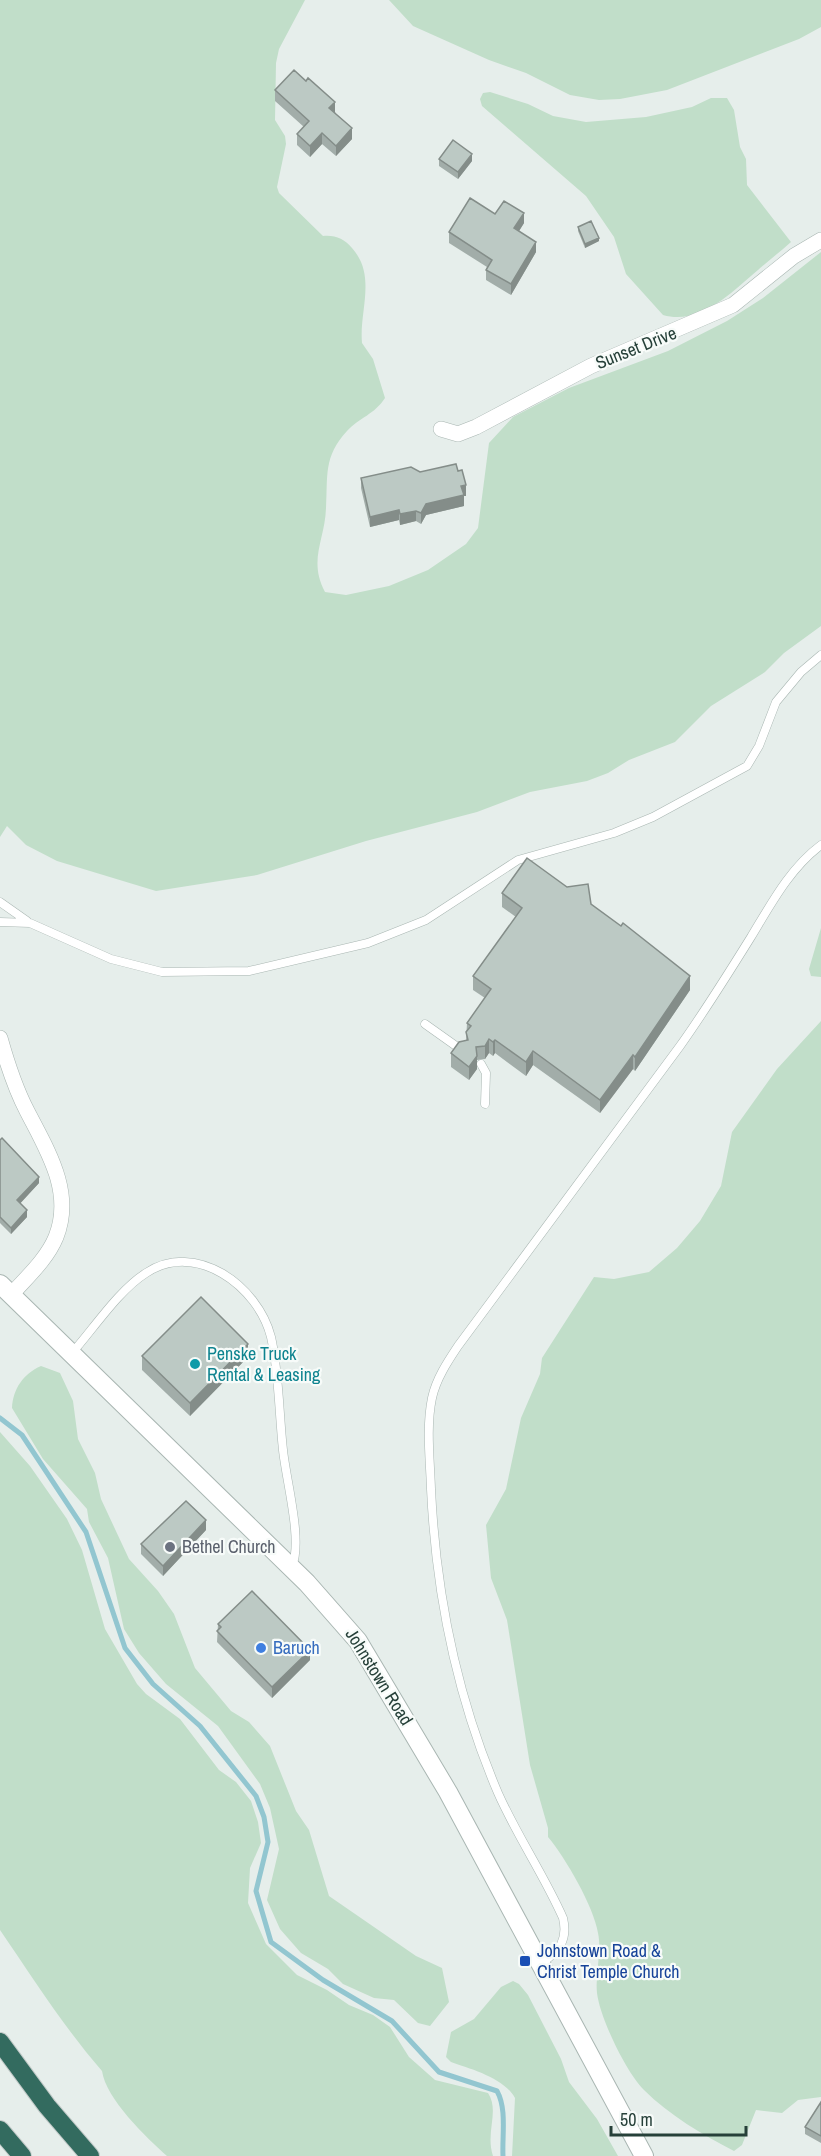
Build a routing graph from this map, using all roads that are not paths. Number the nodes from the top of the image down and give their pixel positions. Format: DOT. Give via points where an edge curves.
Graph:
graph roads {
  1 [pos="821,240"];
  2 [pos="441,429"];
  3 [pos="821,655"];
  4 [pos="821,845"];
  5 [pos="0,902"];
  6 [pos="0,922"];
  7 [pos="30,923"];
  8 [pos="425,1023"];
  9 [pos="0,1038"];
  10 [pos="463,1051"];
  11 [pos="481,1064"];
  12 [pos="485,1104"];
  13 [pos="6,1290"];
  14 [pos="71,1354"];
  15 [pos="292,1568"];
  16 [pos="540,1964"];
  17 [pos="0,2042"];
  18 [pos="0,2130"];
  19 [pos="22,2156"];
  20 [pos="90,2156"];
  21 [pos="644,2156"];
  1 -- 2 [label="street, Sunset Drive" via="724,310 591,366 458,434"];
  3 -- 7 [label="lane" via="776,702 747,766 653,817 614,833 518,860 426,920 368,943 249,971 162,972 111,959"];
  4 -- 16 [label="lane" via="801,862 779,891 680,1046 458,1346 432,1396 434,1554 453,1664 498,1793 556,1902 566,1929 556,1953"];
  5 -- 7 [label="lane"];
  6 -- 7 [label="lane"];
  8 -- 10 [label="lane"];
  9 -- 13 [label="street" via="61,1191 56,1237 37,1266"];
  11 -- 12 [label="lane" via="486,1073"];
  13 -- 14 [label="street, Johnstown Road"];
  14 -- 15 [label="street, Johnstown Road"];
  14 -- 15 [label="lane" via="129,1288 164,1264 182,1261 220,1270 252,1300 271,1337 297,1550"];
  15 -- 16 [label="street, Johnstown Road" via="358,1641 448,1791"];
  16 -- 21 [label="street, Johnstown Road"];
  17 -- 20 [label="highway"];
  18 -- 19 [label="highway"];
}
